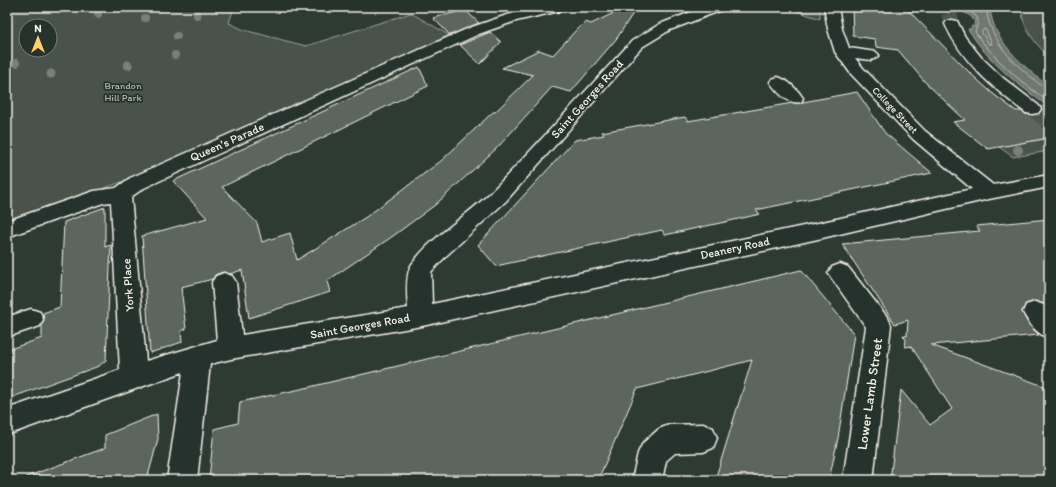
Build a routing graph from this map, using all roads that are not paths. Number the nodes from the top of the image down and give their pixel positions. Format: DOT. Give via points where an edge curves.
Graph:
graph roads {
  1 [pos="717,7"];
  2 [pos="831,7"];
  3 [pos="555,10"];
  4 [pos="952,24"];
  5 [pos="843,52"];
  6 [pos="871,55"];
  7 [pos="778,82"];
  8 [pos="795,98"];
  9 [pos="1032,109"];
  10 [pos="1049,182"];
  11 [pos="989,192"];
  12 [pos="121,194"];
  13 [pos="7,229"];
  14 [pos="840,273"];
  15 [pos="224,282"];
  16 [pos="422,316"];
  17 [pos="31,319"];
  18 [pos="7,327"];
  19 [pos="231,348"];
  20 [pos="198,356"];
  21 [pos="134,377"];
  22 [pos="7,422"];
  23 [pos="702,438"];
  24 [pos="182,480"];
  25 [pos="647,480"];
  26 [pos="858,480"];
  1 -- 16 [label="street, Saint Georges Road" via="665,27 637,44 499,196 439,249 420,270 418,299"];
  2 -- 5 [label="street, College Street"];
  3 -- 12 [label="street, Queen's Parade" via="492,24 444,44 137,183"];
  4 -- 9 [label="street" via="960,40 981,65"];
  5 -- 6 [label="street"];
  5 -- 11 [label="street, College Street" via="857,71 919,135"];
  7 -- 8 [label="street"];
  10 -- 11 [label="street, Deanery Road"];
  11 -- 16 [label="street, Deanery Road"];
  12 -- 13 [label="street, Queen's Parade" via="101,196"];
  12 -- 21 [label="street, York Place"];
  14 -- 26 [label="street, Lower Lamb Street" via="879,325"];
  15 -- 19 [label="street"];
  16 -- 19 [label="street, Saint Georges Road"];
  17 -- 18 [label="street"];
  19 -- 20 [label="street, Saint Georges Road"];
  20 -- 21 [label="street, Saint Georges Road"];
  20 -- 24 [label="street"];
  21 -- 22 [label="street, Saint Georges Road"];
  23 -- 25 [label="street" via="669,439 653,453"];
}
